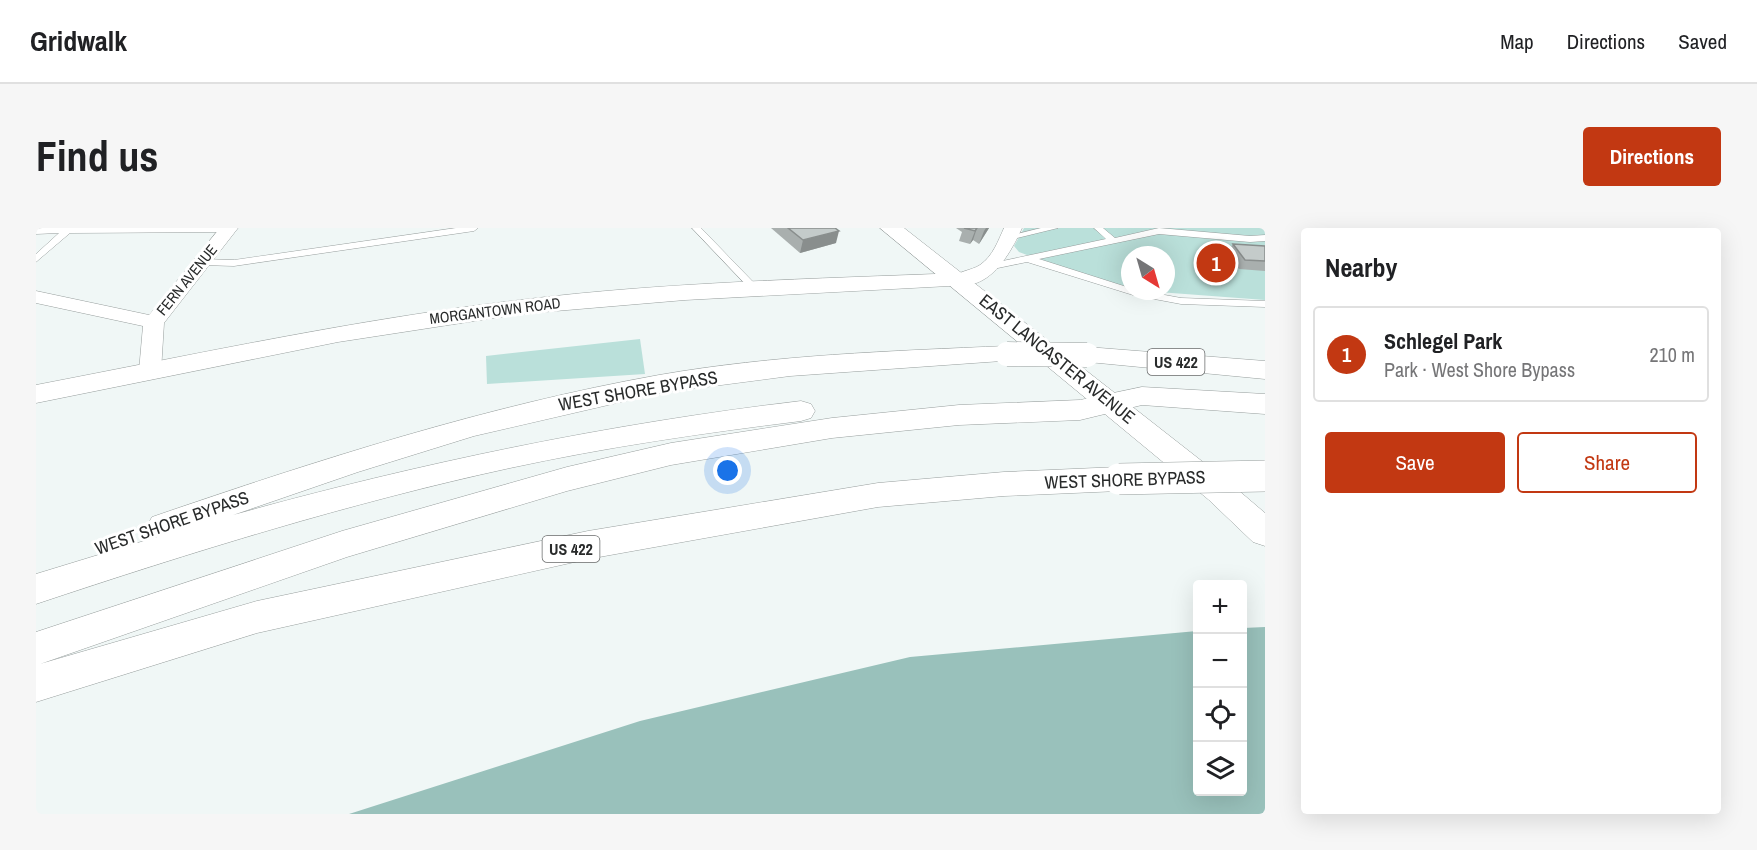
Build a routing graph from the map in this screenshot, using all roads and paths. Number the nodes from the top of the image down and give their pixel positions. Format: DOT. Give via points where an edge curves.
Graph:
graph roads {
  1 [pos="229,228"];
  2 [pos="474,228"];
  3 [pos="696,228"];
  4 [pos="891,228"];
  5 [pos="1054,228"];
  6 [pos="1098,228"];
  7 [pos="1130,228"];
  8 [pos="36,231"];
  9 [pos="1159,231"];
  10 [pos="66,232"];
  11 [pos="1011,233"];
  12 [pos="1265,237"];
  13 [pos="1113,241"];
  14 [pos="36,259"];
  15 [pos="1029,259"];
  16 [pos="202,262"];
  17 [pos="993,266"];
  18 [pos="960,280"];
  19 [pos="754,288"];
  20 [pos="36,297"];
  21 [pos="1265,304"];
  22 [pos="154,322"];
  23 [pos="1265,370"];
  24 [pos="150,371"];
  25 [pos="36,394"];
  26 [pos="1110,402"];
  27 [pos="1265,404"];
  28 [pos="1265,420"];
  29 [pos="1265,476"];
  30 [pos="1265,533"];
  31 [pos="36,571"];
  32 [pos="36,589"];
  33 [pos="36,649"];
  34 [pos="36,684"];
  1 -- 10 [label="lane"];
  1 -- 16 [label="street, FERN AVENUE"];
  2 -- 16 [label="lane" via="234,263"];
  3 -- 19 [label="lane"];
  4 -- 18 [label="main road, EAST LANCASTER AVENUE"];
  5 -- 11 [label="lane"];
  6 -- 13 [label="lane"];
  7 -- 9 [label="lane"];
  8 -- 10 [label="lane"];
  9 -- 12 [label="lane"];
  9 -- 13 [label="lane"];
  10 -- 14 [label="lane"];
  11 -- 17 [label="street"];
  13 -- 15 [label="lane"];
  15 -- 17 [label="lane"];
  15 -- 21 [label="lane" via="1133,292 1181,301"];
  16 -- 22 [label="street, FERN AVENUE"];
  17 -- 18 [label="street"];
  18 -- 19 [label="main road, MORGANTOWN ROAD"];
  18 -- 26 [label="main road, EAST LANCASTER AVENUE"];
  19 -- 24 [label="main road, MORGANTOWN ROAD" via="617,297 467,314"];
  20 -- 22 [label="street"];
  22 -- 24 [label="street, FERN AVENUE"];
  23 -- 31 [label="main road, WEST SHORE BYPASS / US 422, bridge" via="1087,355 1007,354 838,362 661,384 469,427 256,494"];
  24 -- 25 [label="main road, MORGANTOWN ROAD"];
  26 -- 27 [label="main road" via="1142,396"];
  26 -- 28 [label="main road" via="1163,412"];
  26 -- 30 [label="main road, EAST LANCASTER AVENUE"];
  26 -- 32 [label="main road" via="1059,394 952,399 754,416 588,440 329,500"];
  26 -- 33 [label="main road" via="1080,410 959,415 832,428 723,444 615,467 342,545"];
  29 -- 34 [label="main road, WEST SHORE BYPASS / US 422, bridge" via="1004,484 878,495 588,545 257,617"];
}
